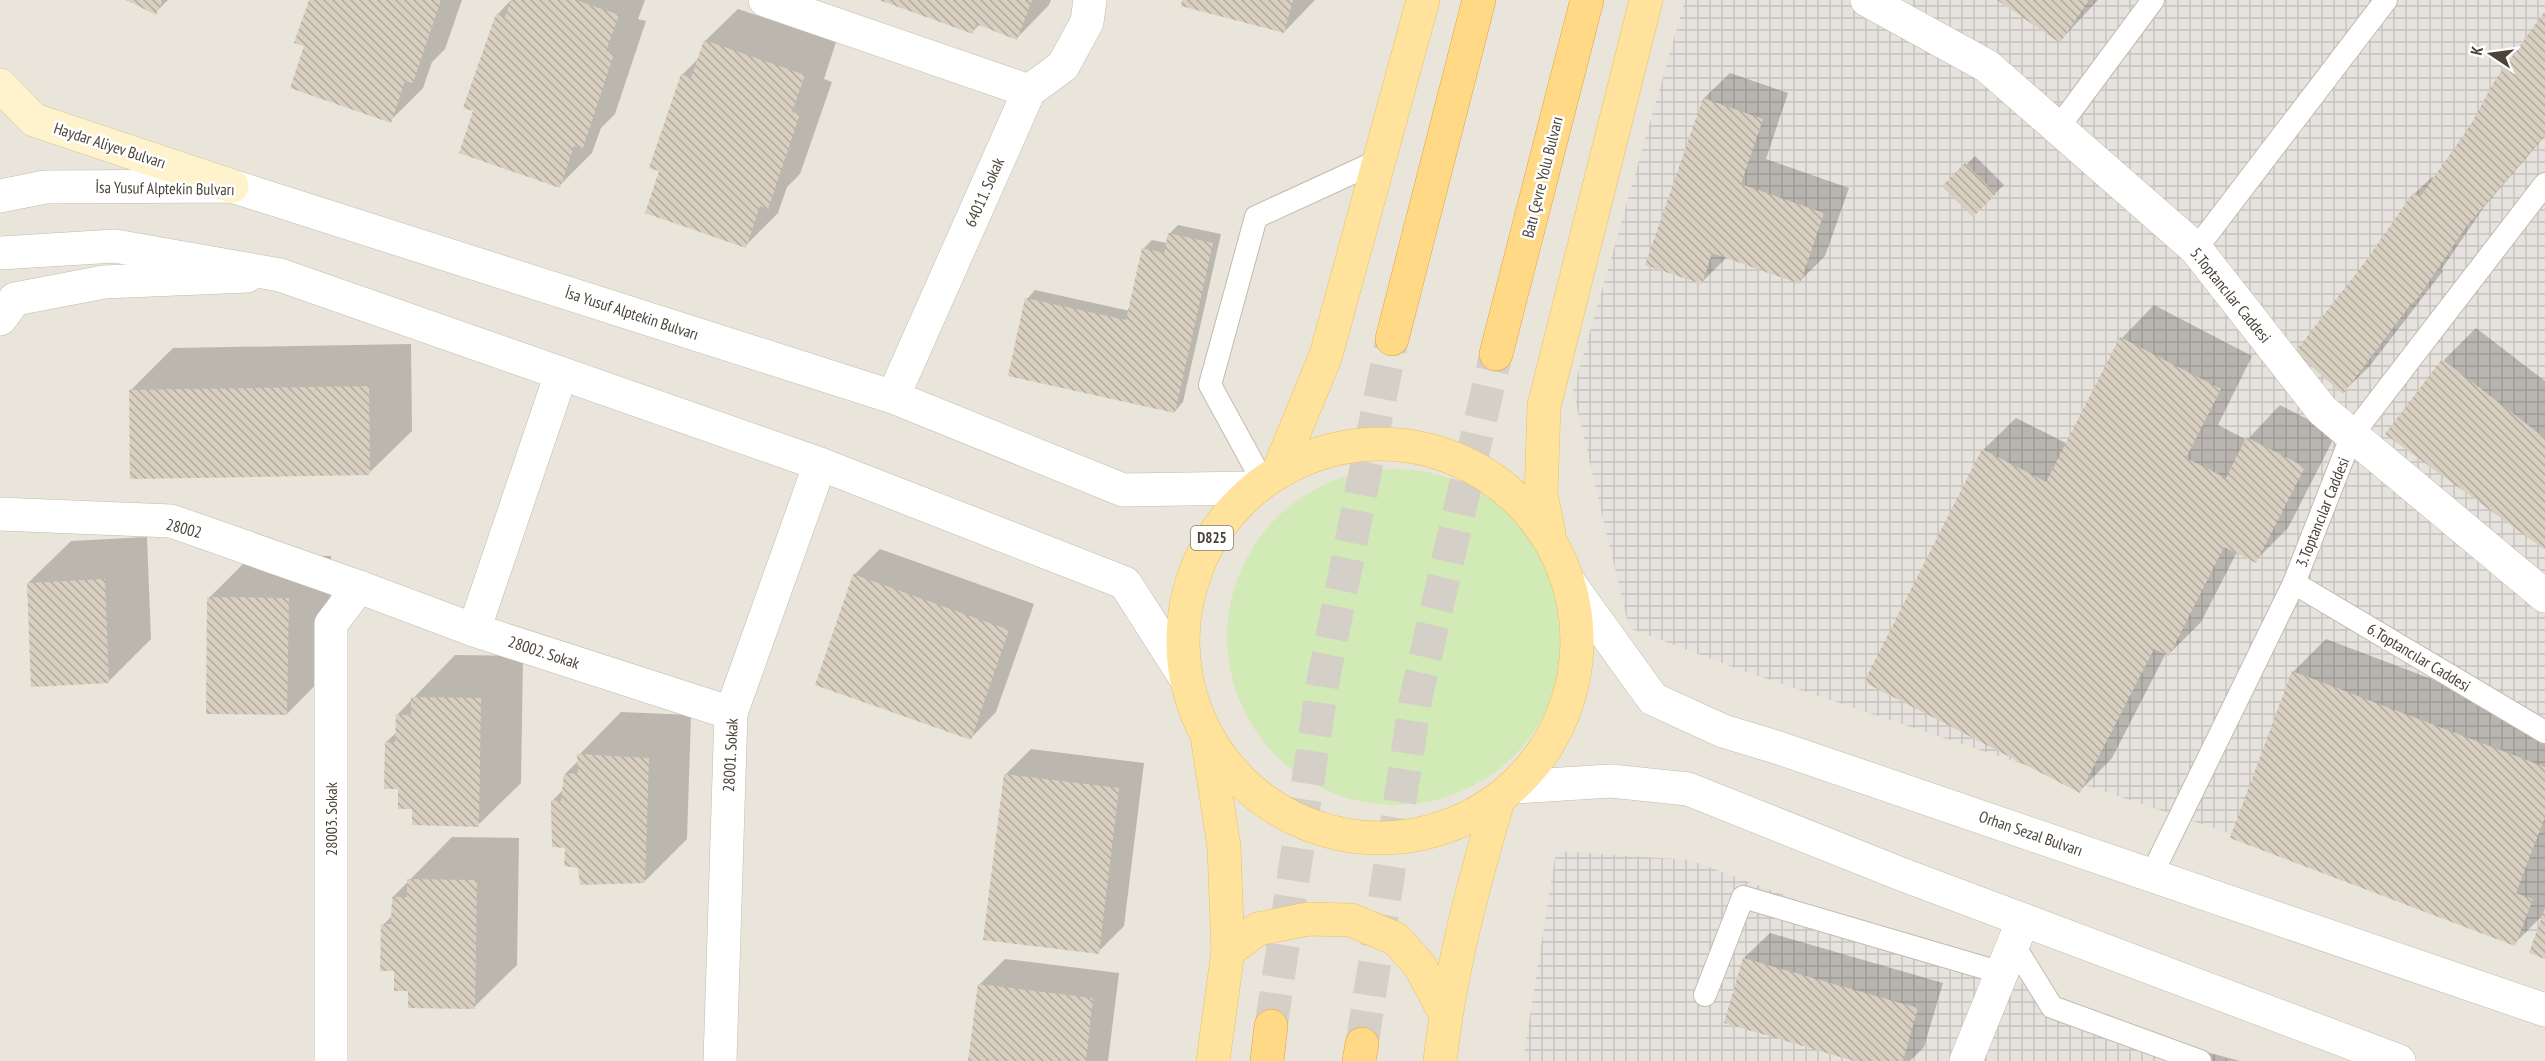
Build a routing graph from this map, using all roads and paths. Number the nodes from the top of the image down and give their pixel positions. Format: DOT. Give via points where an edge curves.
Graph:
graph roads {
  1 [pos="765,0"];
  2 [pos="1090,0"];
  3 [pos="1423,0"];
  4 [pos="1479,0"];
  5 [pos="1587,0"];
  6 [pos="1646,0"];
  7 [pos="1867,0"];
  8 [pos="2153,0"];
  9 [pos="2386,0"];
  10 [pos="0,85"];
  11 [pos="1029,91"];
  12 [pos="2058,128"];
  13 [pos="1378,161"];
  14 [pos="2545,184"];
  15 [pos="232,186"];
  16 [pos="0,196"];
  17 [pos="2196,249"];
  18 [pos="0,253"];
  19 [pos="280,275"];
  20 [pos="0,319"];
  21 [pos="1392,339"];
  22 [pos="1496,354"];
  23 [pos="561,374"];
  24 [pos="893,396"];
  25 [pos="2352,435"];
  26 [pos="820,464"];
  27 [pos="1265,481"];
  28 [pos="0,514"];
  29 [pos="1550,537"];
  30 [pos="2294,583"];
  31 [pos="1570,584"];
  32 [pos="359,586"];
  33 [pos="2545,596"];
  34 [pos="474,630"];
  35 [pos="1185,677"];
  36 [pos="731,713"];
  37 [pos="2545,732"];
  38 [pos="1208,740"];
  39 [pos="1507,793"];
  40 [pos="2152,874"];
  41 [pos="2013,946"];
  42 [pos="1228,951"];
  43 [pos="1706,995"];
  44 [pos="2545,1010"];
  45 [pos="1445,1013"];
  46 [pos="1271,1026"];
  47 [pos="331,1061"];
  48 [pos="720,1061"];
  49 [pos="1213,1061"];
  50 [pos="1267,1061"];
  51 [pos="1440,1061"];
  52 [pos="1966,1061"];
  53 [pos="2200,1061"];
  54 [pos="2399,1061"];
  1 -- 11 [label="street"];
  2 -- 11 [label="street, 64011. Sokak" via="1086,22 1063,66"];
  3 -- 13 [label="main road, D825"];
  4 -- 21 [label="highway"];
  5 -- 22 [label="highway, Batı Çevre Yolu Bulvarı"];
  6 -- 29 [label="main road, D825" via="1544,406 1541,495"];
  7 -- 12 [label="street, 5.Toptancılar Caddesi" via="1987,66"];
  8 -- 12 [label="lane"];
  9 -- 17 [label="lane"];
  10 -- 15 [label="main road, Haydar Aliyev Bulvarı" via="34,120"];
  11 -- 24 [label="street, 64011. Sokak"];
  12 -- 17 [label="street, 5.Toptancılar Caddesi"];
  13 -- 27 [label="main road, D825" via="1326,355"];
  13 -- 27 [label="lane" via="1256,217 1210,385"];
  14 -- 25 [label="lane, 3.Toptancılar Caddesi"];
  15 -- 16 [label="street, İsa Yusuf Alptekin Bulvarı" via="45,187"];
  15 -- 24 [label="street, İsa Yusuf Alptekin Bulvarı"];
  17 -- 25 [label="street, 5.Toptancılar Caddesi" via="2322,410"];
  18 -- 19 [label="street" via="115,246"];
  19 -- 20 [label="street" via="105,282 15,299"];
  19 -- 23 [label="street"];
  23 -- 26 [label="street"];
  23 -- 34 [label="street"];
  24 -- 27 [label="street, İsa Yusuf Alptekin Bulvarı" via="1123,490"];
  25 -- 30 [label="lane, 3.Toptancılar Caddesi"];
  25 -- 33 [label="street, 5.Toptancılar Caddesi"];
  26 -- 35 [label="street" via="1125,583"];
  26 -- 36 [label="street, 28001. Sokak"];
  27 -- 29 [label="main road, D825" via="1303,458 1359,443 1416,445 1472,464 1519,498"];
  27 -- 35 [label="main road, D825" via="1218,527 1194,573 1182,624"];
  28 -- 32 [label="street, 28002" via="171,521"];
  29 -- 31 [label="main road, D825"];
  30 -- 37 [label="lane, 6.Toptancılar Caddesi"];
  30 -- 40 [label="lane, 3.Toptancılar Caddesi"];
  31 -- 39 [label="main road, D825" via="1579,639 1571,694 1550,745"];
  31 -- 40 [label="street, Orhan Sezal Bulvarı" via="1653,699 1722,732"];
  32 -- 34 [label="street, 28002. Sokak"];
  32 -- 47 [label="street, 28003. Sokak" via="331,624"];
  34 -- 36 [label="street, 28002. Sokak"];
  35 -- 38 [label="main road, D825"];
  36 -- 48 [label="street, 28001. Sokak"];
  38 -- 39 [label="main road, D825" via="1244,786 1264,800 1293,820 1349,838 1408,838 1464,822"];
  38 -- 42 [label="main road, D825" via="1224,847"];
  39 -- 41 [label="street" via="1611,781 1688,789"];
  39 -- 45 [label="main road, D825" via="1472,889"];
  40 -- 44 [label="street, Orhan Sezal Bulvarı"];
  41 -- 43 [label="lane" via="1743,897"];
  41 -- 52 [label="street"];
  41 -- 53 [label="lane" via="2052,1007"];
  41 -- 54 [label="street"];
  42 -- 45 [label="main road" via="1258,929 1308,920 1351,920 1396,939 1420,966"];
  42 -- 49 [label="main road, D825"];
  45 -- 51 [label="main road, D825"];
  46 -- 50 [label="highway"];
}
